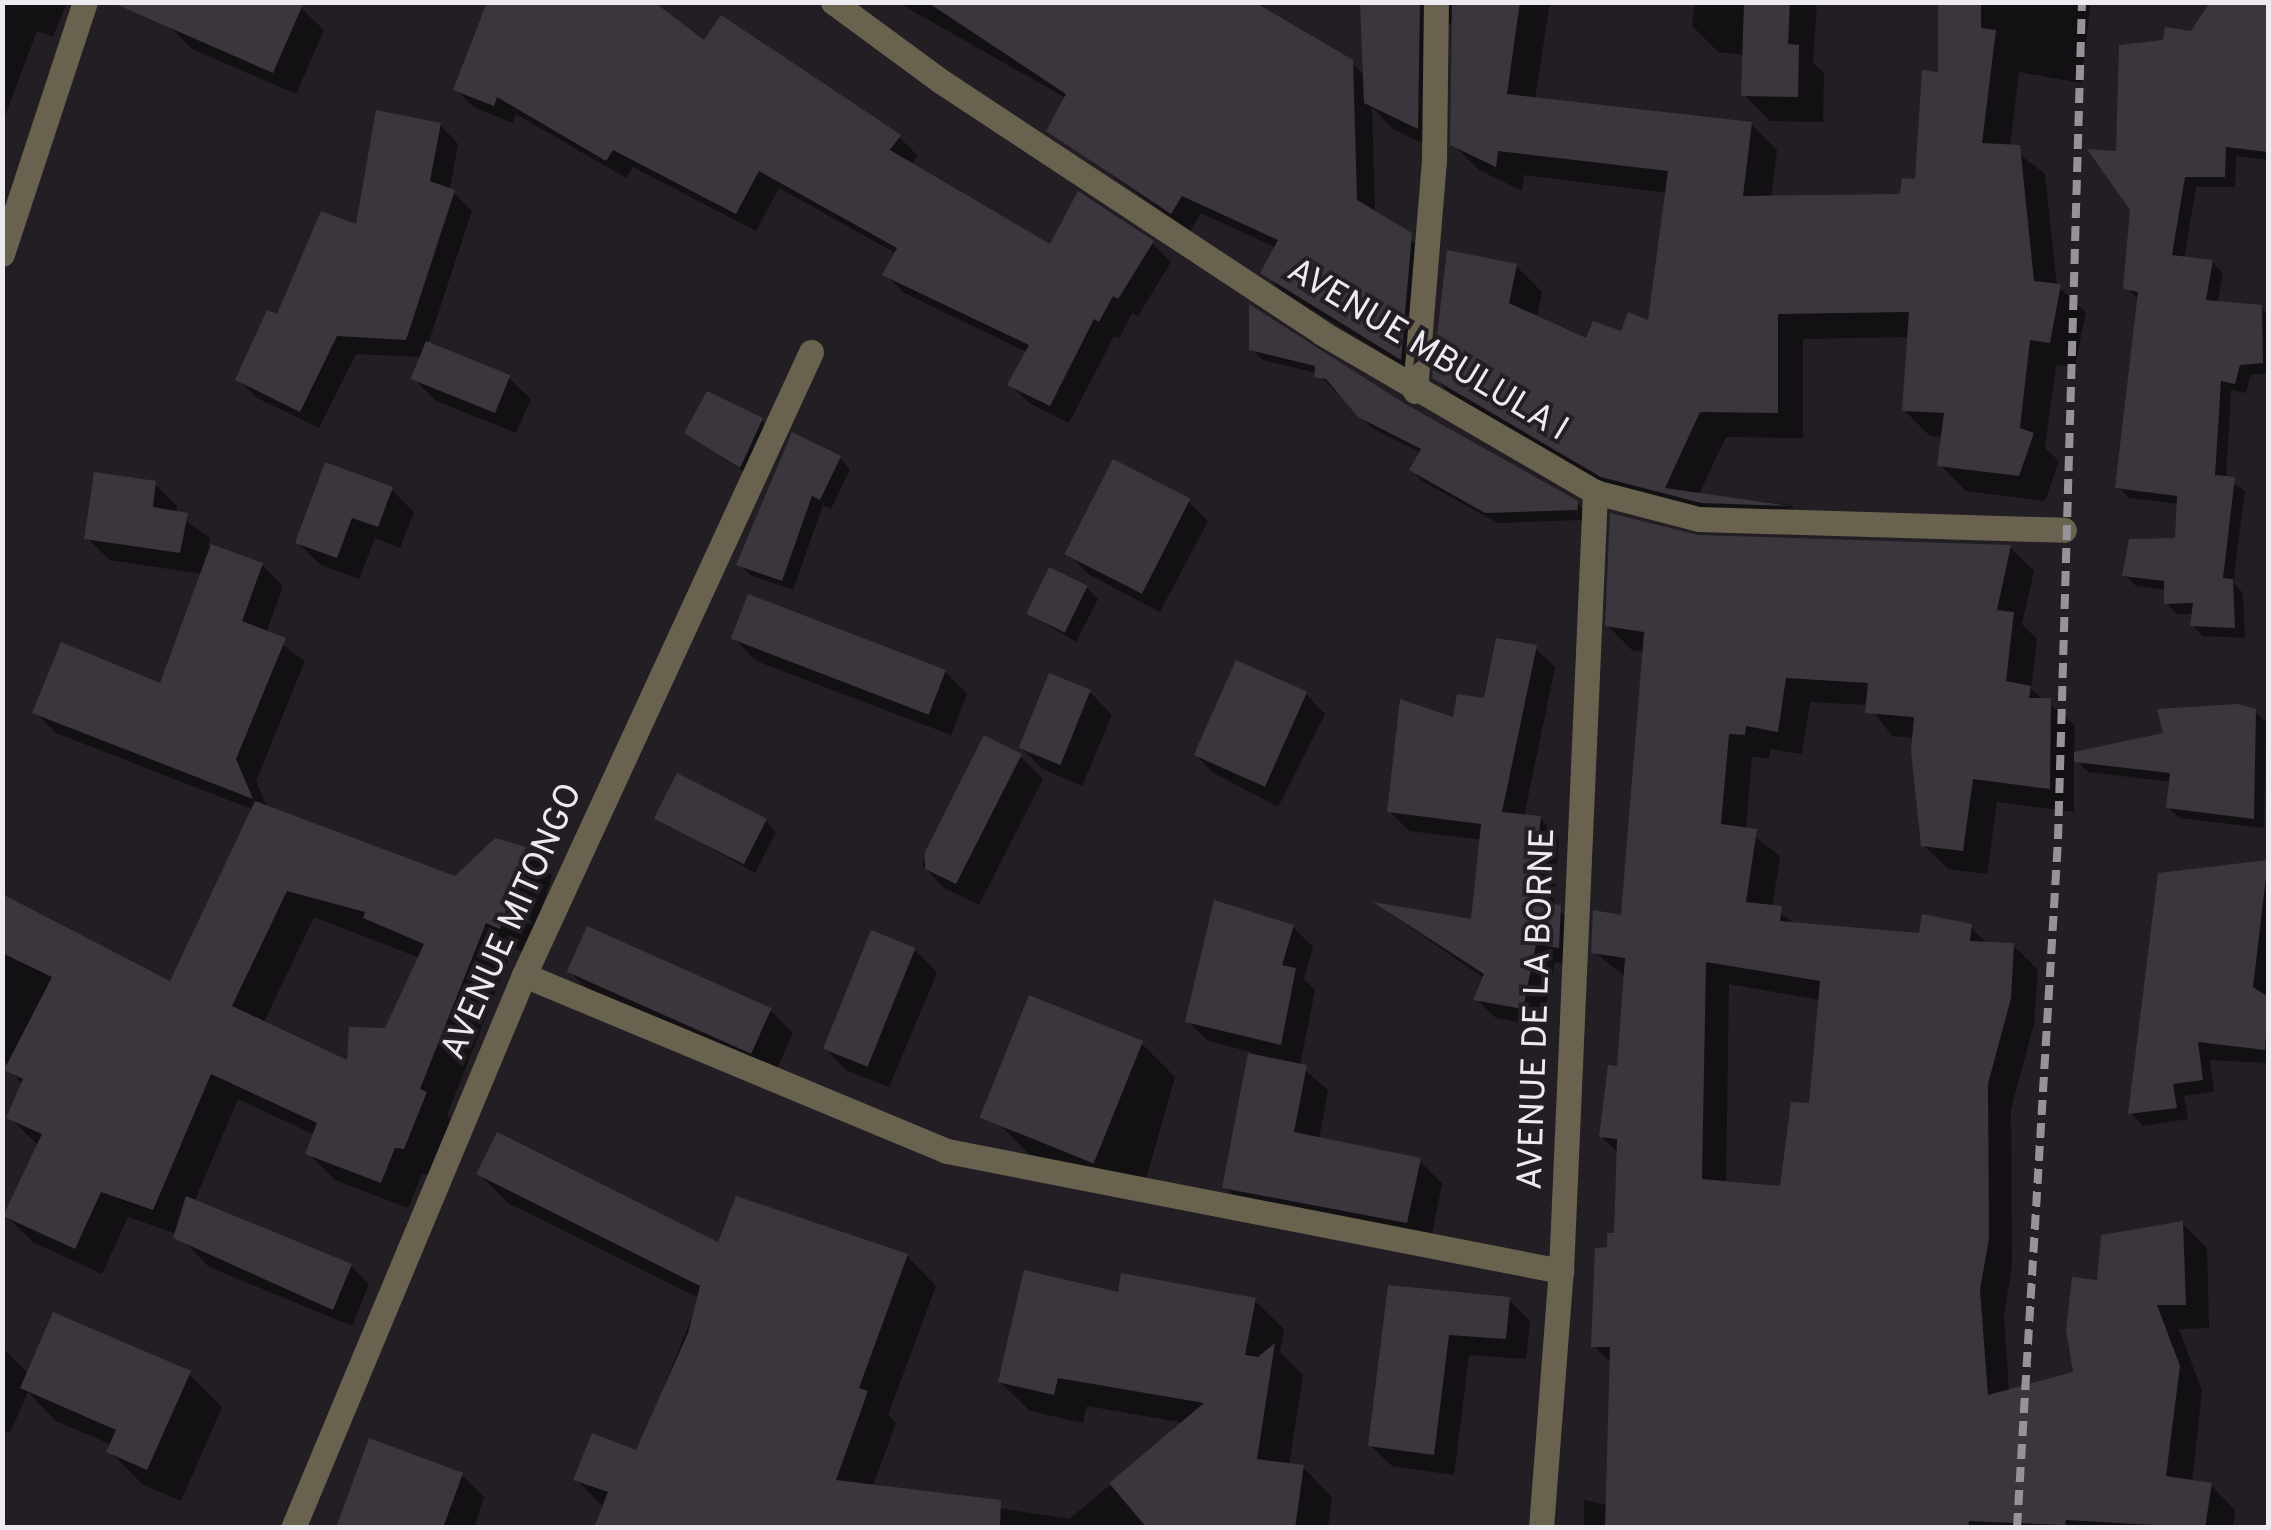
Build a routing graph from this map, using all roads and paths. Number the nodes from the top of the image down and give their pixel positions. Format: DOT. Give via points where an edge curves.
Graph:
graph roads {
  1 [pos="85,2"];
  2 [pos="833,2"];
  3 [pos="1436,2"];
  4 [pos="2,254"];
  5 [pos="811,352"];
  6 [pos="1415,391"];
  7 [pos="1595,492"];
  8 [pos="2064,530"];
  9 [pos="524,975"];
  10 [pos="1562,1271"];
  11 [pos="293,1528"];
  12 [pos="1542,1528"];
  1 -- 4 [label="street"];
  2 -- 6 [label="street, AVENUE MBULULA I" via="955,91"];
  3 -- 6 [label="street" via="1433,180"];
  5 -- 9 [label="street, AVENUE MITONGO"];
  6 -- 7 [label="street, AVENUE MBULULA I"];
  7 -- 8 [label="street, AVENUE MBULULA I" via="1699,519"];
  7 -- 10 [label="street, AVENUE DE LA BORNE"];
  9 -- 10 [label="street" via="947,1151"];
  9 -- 11 [label="street, AVENUE MITONGO"];
  10 -- 12 [label="street, AVENUE DE LA BORNE"];
}
